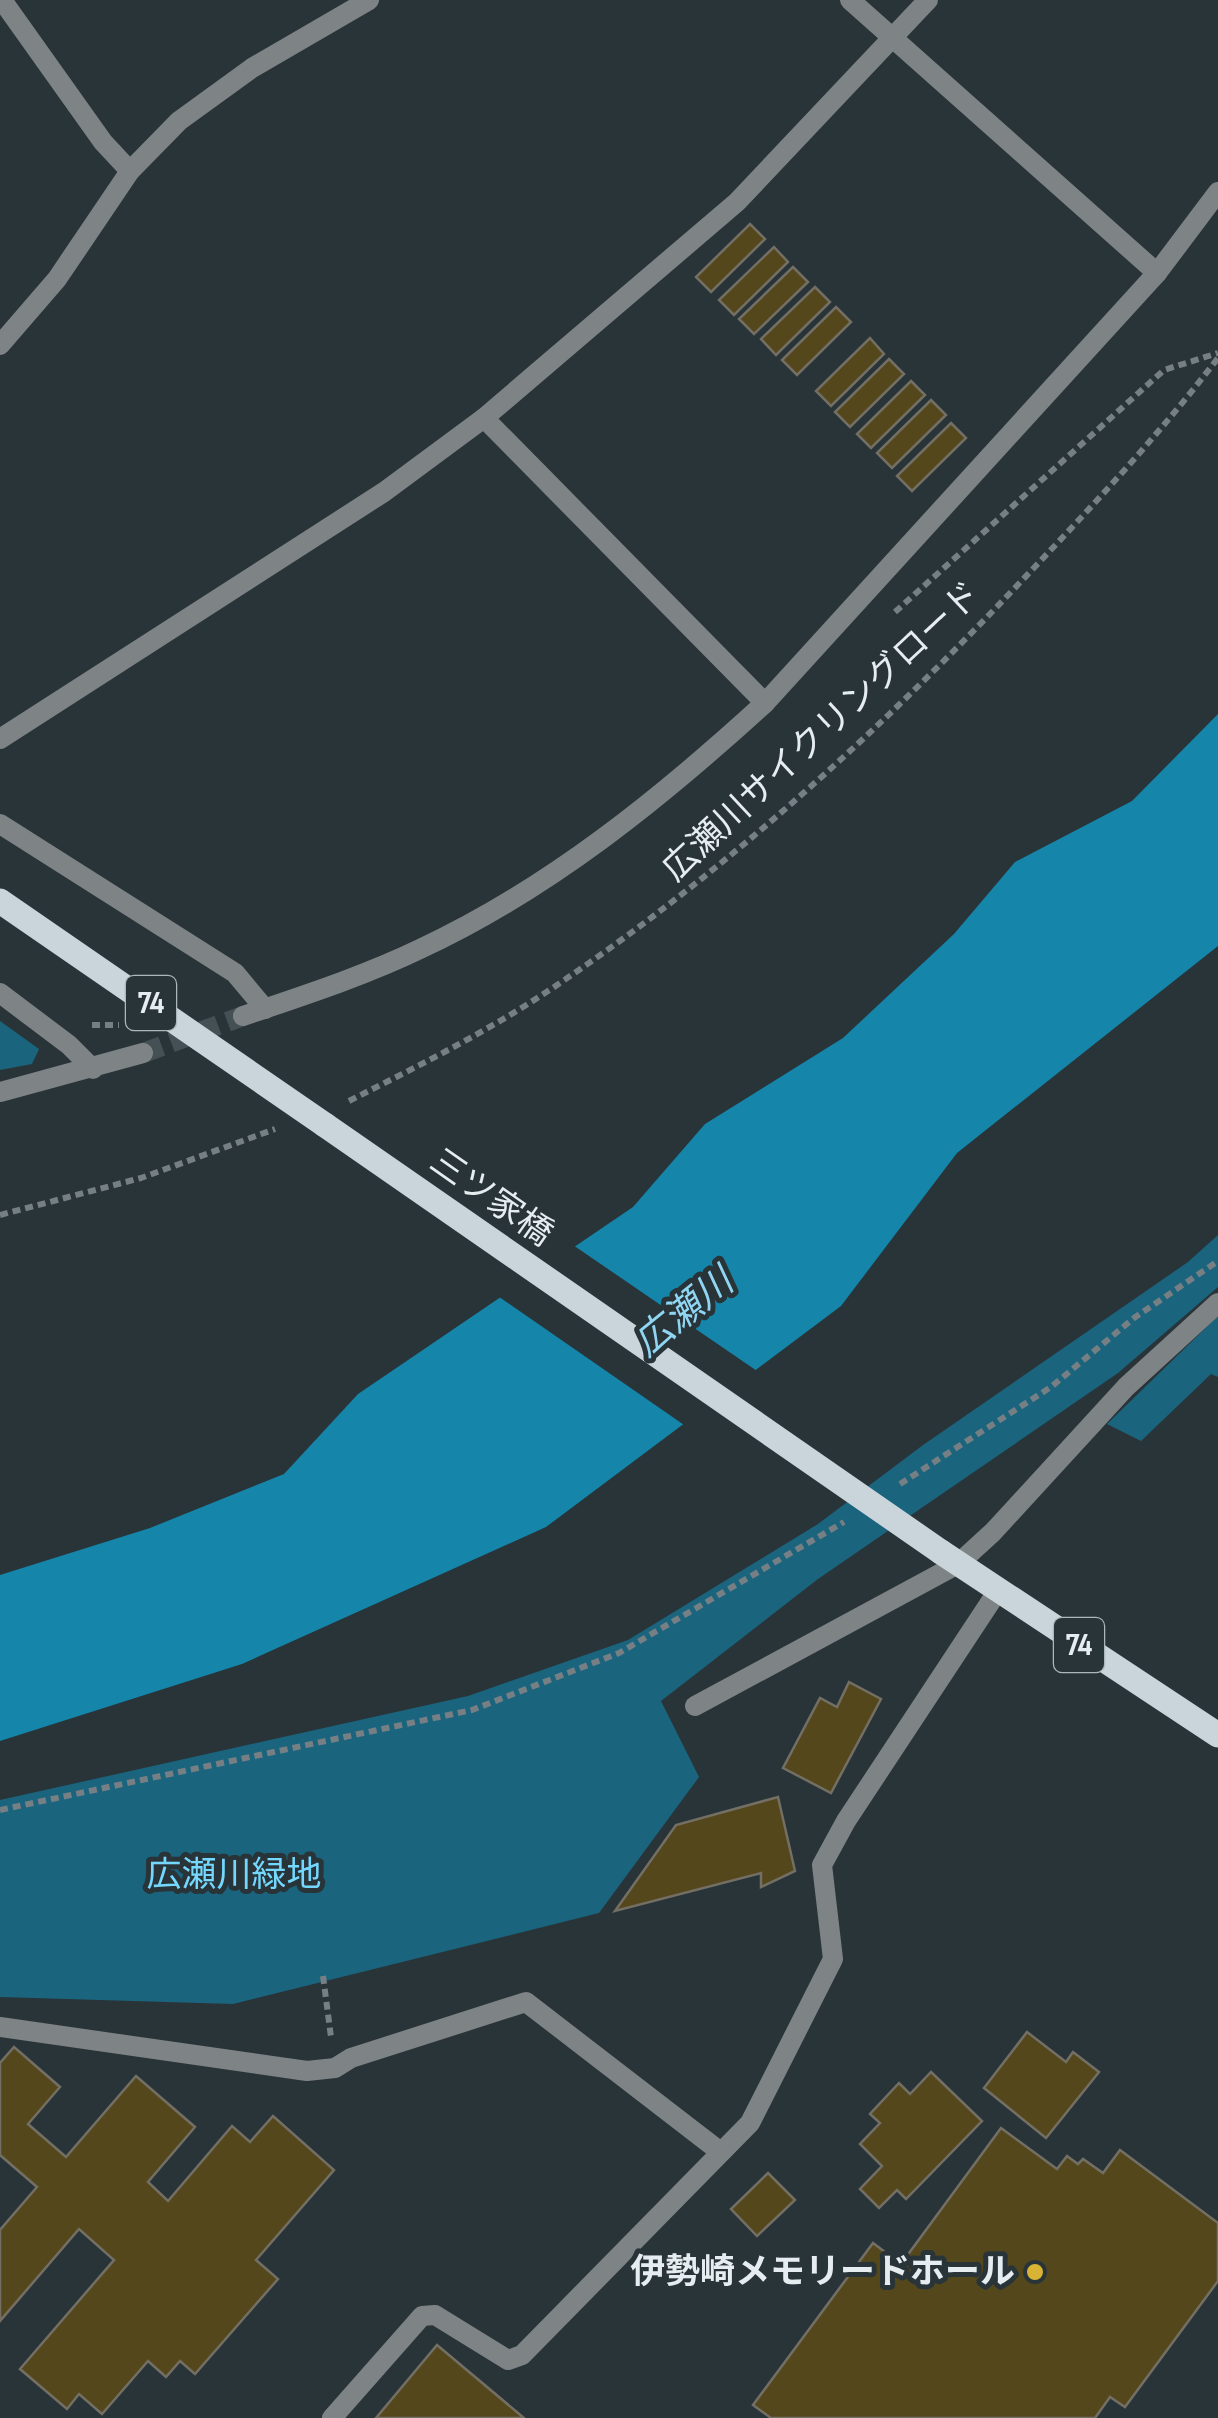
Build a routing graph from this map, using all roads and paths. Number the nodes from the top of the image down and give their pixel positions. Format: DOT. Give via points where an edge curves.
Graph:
graph roads {
  1 [pos="2,0"];
  2 [pos="370,0"];
  3 [pos="850,0"];
  4 [pos="928,0"];
  5 [pos="892,38"];
  6 [pos="130,171"];
  7 [pos="1218,192"];
  8 [pos="1158,273"];
  9 [pos="0,345"];
  10 [pos="1218,355"];
  11 [pos="484,418"];
  12 [pos="892,614"];
  13 [pos="765,703"];
  14 [pos="0,739"];
  15 [pos="0,824"];
  16 [pos="0,902"];
  17 [pos="0,992"];
  18 [pos="265,1008"];
  19 [pos="243,1016"];
  20 [pos="144,1053"];
  21 [pos="93,1069"];
  22 [pos="0,1092"];
  23 [pos="348,1102"];
  24 [pos="275,1129"];
  25 [pos="0,1215"];
  26 [pos="1218,1261"];
  27 [pos="1218,1303"];
  28 [pos="891,1490"];
  29 [pos="860,1511"];
  30 [pos="950,1558"];
  31 [pos="997,1592"];
  32 [pos="695,1706"];
  33 [pos="1218,1735"];
  34 [pos="0,1810"];
  35 [pos="323,1976"];
  36 [pos="0,2027"];
  37 [pos="335,2068"];
  38 [pos="718,2150"];
  39 [pos="332,2418"];
  1 -- 6 [label="street"];
  2 -- 6 [label="street" via="252,68 179,122"];
  3 -- 5 [label="street"];
  4 -- 5 [label="street"];
  5 -- 8 [label="street"];
  5 -- 11 [label="street" via="738,202"];
  6 -- 9 [label="street" via="57,279"];
  7 -- 8 [label="street"];
  8 -- 13 [label="street"];
  10 -- 12 [label="path" via="1164,370"];
  10 -- 23 [label="path, 広瀬川サイクリングロード" via="1111,487 956,650 770,824 675,902 546,992"];
  11 -- 13 [label="street"];
  11 -- 14 [label="street" via="384,492"];
  13 -- 18 [label="street" via="648,805 538,884 422,948"];
  15 -- 18 [label="street" via="235,974"];
  16 -- 30 [label="main road, 三ツ家橋 / 74, bridge"];
  17 -- 21 [label="street"];
  18 -- 19 [label="street"];
  20 -- 21 [label="street"];
  21 -- 22 [label="street"];
  24 -- 25 [label="path" via="142,1178"];
  26 -- 28 [label="path" via="1051,1386"];
  27 -- 30 [label="street" via="1126,1387 993,1532"];
  29 -- 34 [label="path" via="619,1653 472,1710"];
  30 -- 31 [label="main road, 74"];
  30 -- 32 [label="street"];
  31 -- 33 [label="main road, 74"];
  31 -- 38 [label="street" via="822,1865 833,1960 750,2122"];
  35 -- 37 [label="path"];
  36 -- 37 [label="street" via="307,2071"];
  37 -- 38 [label="street" via="526,2002"];
  38 -- 39 [label="street" via="522,2355 508,2360 435,2315 422,2316"];
}
